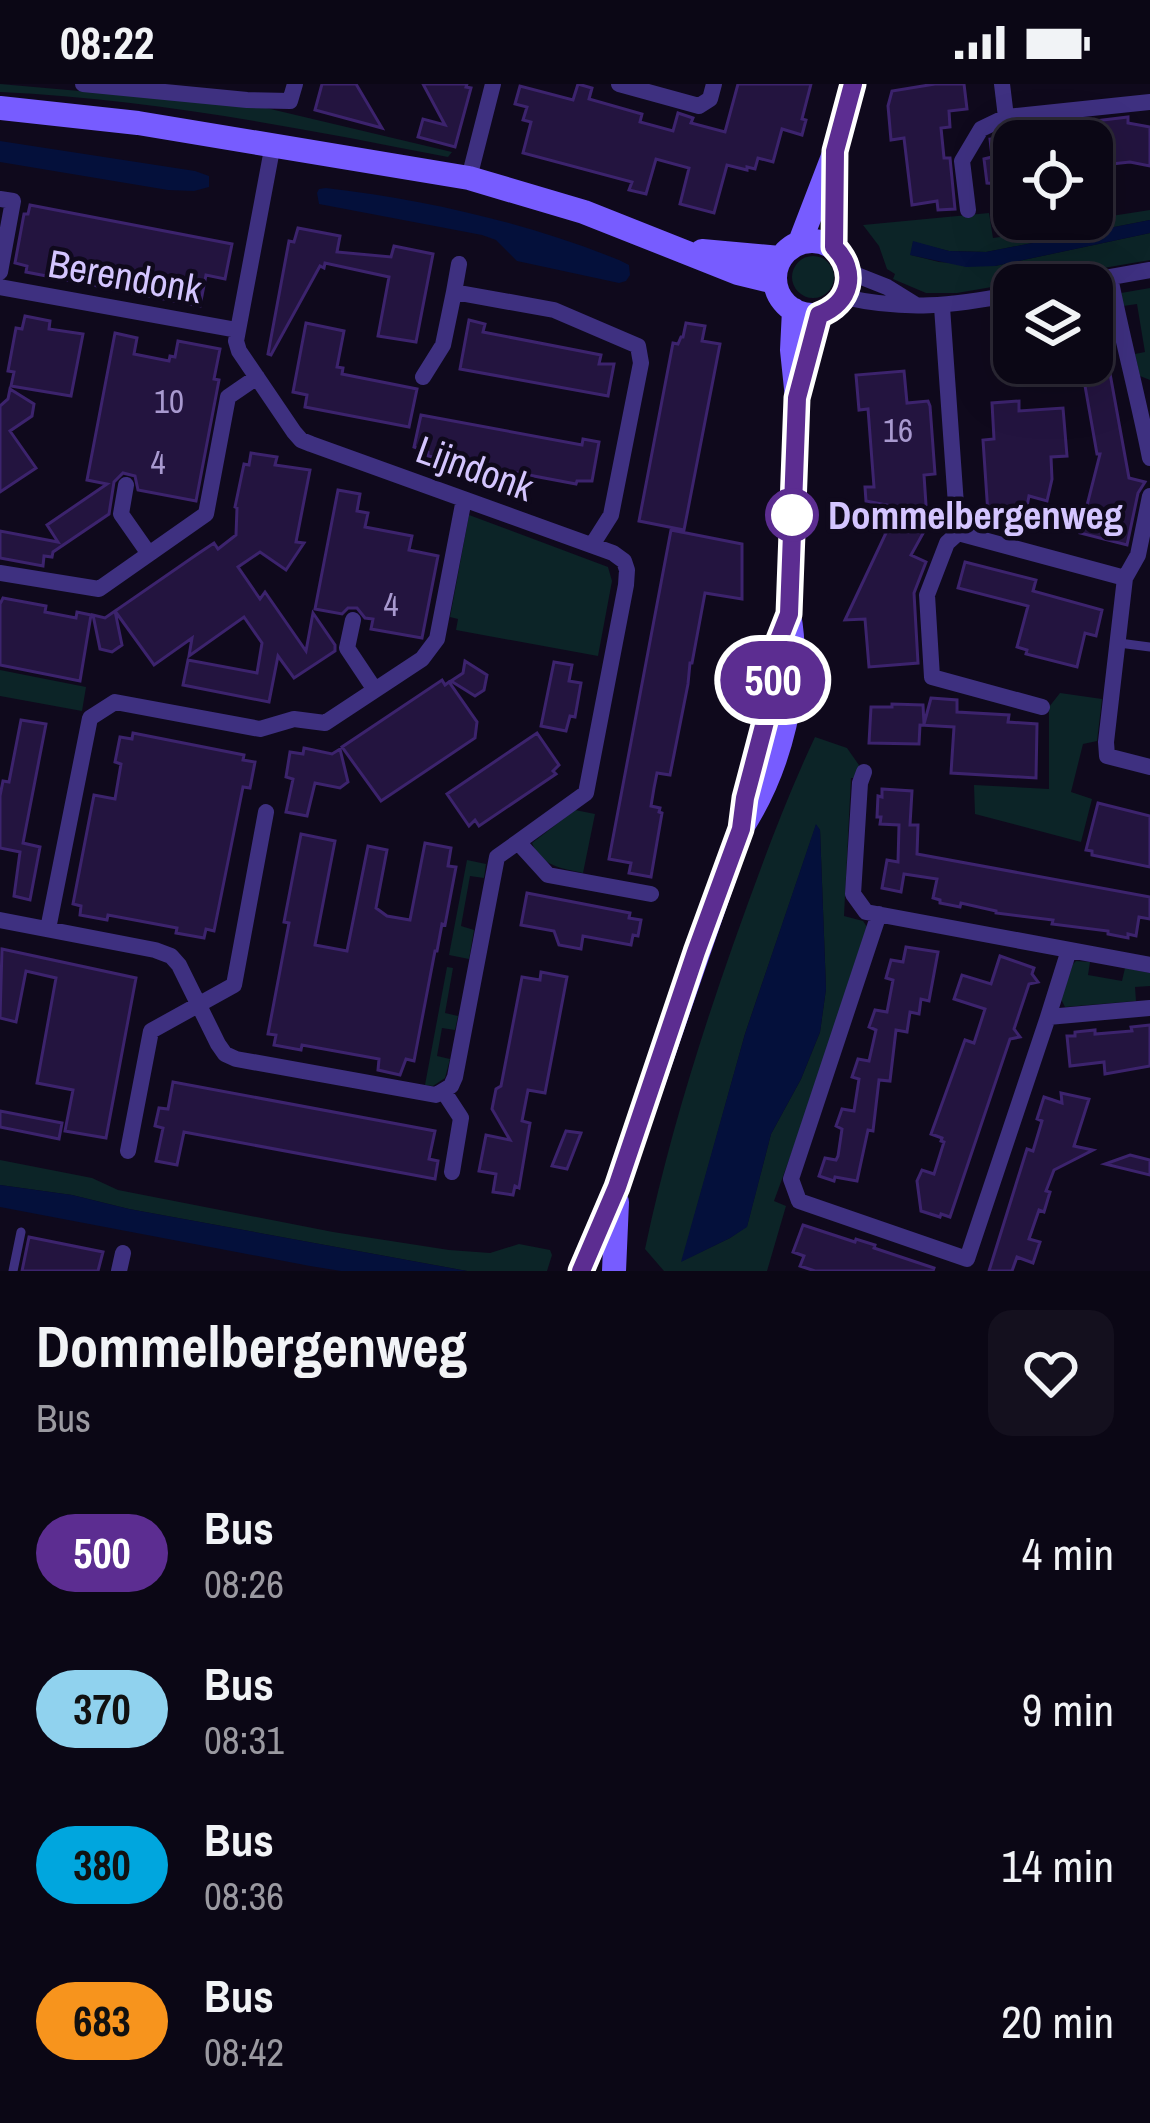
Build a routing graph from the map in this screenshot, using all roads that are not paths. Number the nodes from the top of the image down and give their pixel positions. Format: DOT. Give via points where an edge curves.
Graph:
graph roads {
  1 [pos="83,84"];
  2 [pos="295,84"];
  3 [pos="493,84"];
  4 [pos="619,84"];
  5 [pos="714,84"];
  6 [pos="854,84"];
  7 [pos="1002,84"];
  8 [pos="1150,102"];
  9 [pos="0,108"];
  10 [pos="1006,117"];
  11 [pos="273,143"];
  12 [pos="835,151"];
  13 [pos="469,178"];
  14 [pos="0,199"];
  15 [pos="968,210"];
  16 [pos="834,247"];
  17 [pos="785,261"];
  18 [pos="459,264"];
  19 [pos="1150,270"];
  20 [pos="0,272"];
  21 [pos="1113,276"];
  22 [pos="847,285"];
  23 [pos="0,286"];
  24 [pos="454,292"];
  25 [pos="1113,293"];
  26 [pos="993,298"];
  27 [pos="942,307"];
  28 [pos="807,312"];
  29 [pos="237,330"];
  30 [pos="257,376"];
  31 [pos="423,376"];
  32 [pos="1150,458"];
  33 [pos="126,485"];
  34 [pos="1150,496"];
  35 [pos="464,500"];
  36 [pos="958,533"];
  37 [pos="592,545"];
  38 [pos="149,554"];
  39 [pos="0,573"];
  40 [pos="1125,578"];
  41 [pos="353,620"];
  42 [pos="1119,643"];
  43 [pos="1150,647"];
  44 [pos="375,690"];
  45 [pos="1042,707"];
  46 [pos="1150,767"];
  47 [pos="865,772"];
  48 [pos="266,812"];
  49 [pos="518,842"];
  50 [pos="651,894"];
  51 [pos="879,914"];
  52 [pos="0,920"];
  53 [pos="47,929"];
  54 [pos="1070,950"];
  55 [pos="1150,964"];
  56 [pos="198,1004"];
  57 [pos="1150,1008"];
  58 [pos="1048,1017"];
  59 [pos="444,1092"];
  60 [pos="128,1151"];
  61 [pos="452,1172"];
  62 [pos="617,1187"];
  63 [pos="21,1232"];
  64 [pos="965,1265"];
  65 [pos="13,1271"];
  66 [pos="581,1271"];
  67 [pos="614,1271"];
  1 -- 2 [label="street" via="247,100 290,100"];
  3 -- 13 [label="street"];
  4 -- 5 [label="street" via="699,106"];
  6 -- 12 [label="street"];
  7 -- 10 [label="street"];
  8 -- 10 [label="street"];
  9 -- 11 [label="street"];
  10 -- 15 [label="street" via="981,129 962,161"];
  11 -- 13 [label="street"];
  11 -- 29 [label="street"];
  12 -- 16 [label="street"];
  12 -- 17 [label="street"];
  13 -- 17 [label="street" via="681,249"];
  14 -- 20 [label="street, Berendonk" via="13,202"];
  16 -- 17 [label="street" via="812,240"];
  16 -- 22 [label="street" via="847,262"];
  17 -- 28 [label="street" via="781,299"];
  18 -- 24 [label="street"];
  19 -- 21 [label="street"];
  22 -- 27 [label="street" via="882,305"];
  22 -- 28 [label="street" via="838,305"];
  23 -- 29 [label="street, Berendonk"];
  24 -- 31 [label="street" via="443,345"];
  24 -- 37 [label="street" via="554,310 638,346 611,515"];
  25 -- 32 [label="street"];
  26 -- 27 [label="street"];
  27 -- 36 [label="street"];
  28 -- 62 [label="street" via="789,614 741,829"];
  29 -- 30 [label="street, Lijndonk" via="239,351"];
  30 -- 35 [label="street, Lijndonk" via="301,440"];
  30 -- 38 [label="street" via="228,397 206,514"];
  33 -- 38 [label="street" via="122,514"];
  34 -- 40 [label="street"];
  35 -- 37 [label="street, Lijndonk"];
  35 -- 44 [label="street" via="437,639"];
  36 -- 40 [label="street"];
  36 -- 45 [label="street" via="927,595 932,677"];
  37 -- 49 [label="street" via="625,561 627,570 586,794"];
  38 -- 39 [label="street" via="99,589"];
  40 -- 42 [label="street"];
  41 -- 44 [label="street" via="347,648"];
  42 -- 43 [label="lane"];
  42 -- 46 [label="street" via="1107,757"];
  44 -- 53 [label="street" via="325,723 294,718 260,729 115,702 90,718"];
  47 -- 51 [label="street" via="853,894 866,912"];
  48 -- 56 [label="street" via="234,985"];
  49 -- 50 [label="street" via="548,875"];
  49 -- 59 [label="street" via="497,857 455,1077"];
  51 -- 54 [label="street"];
  51 -- 64 [label="street" via="791,1179 800,1201"];
  52 -- 53 [label="street"];
  53 -- 56 [label="street" via="170,956"];
  54 -- 55 [label="street"];
  54 -- 58 [label="street"];
  56 -- 59 [label="street" via="218,1045 236,1059"];
  56 -- 60 [label="street" via="151,1030"];
  57 -- 58 [label="street"];
  58 -- 64 [label="street"];
  59 -- 61 [label="street" via="461,1118"];
  62 -- 66 [label="street"];
  62 -- 67 [label="street"];
  63 -- 65 [label="lane"];
}
